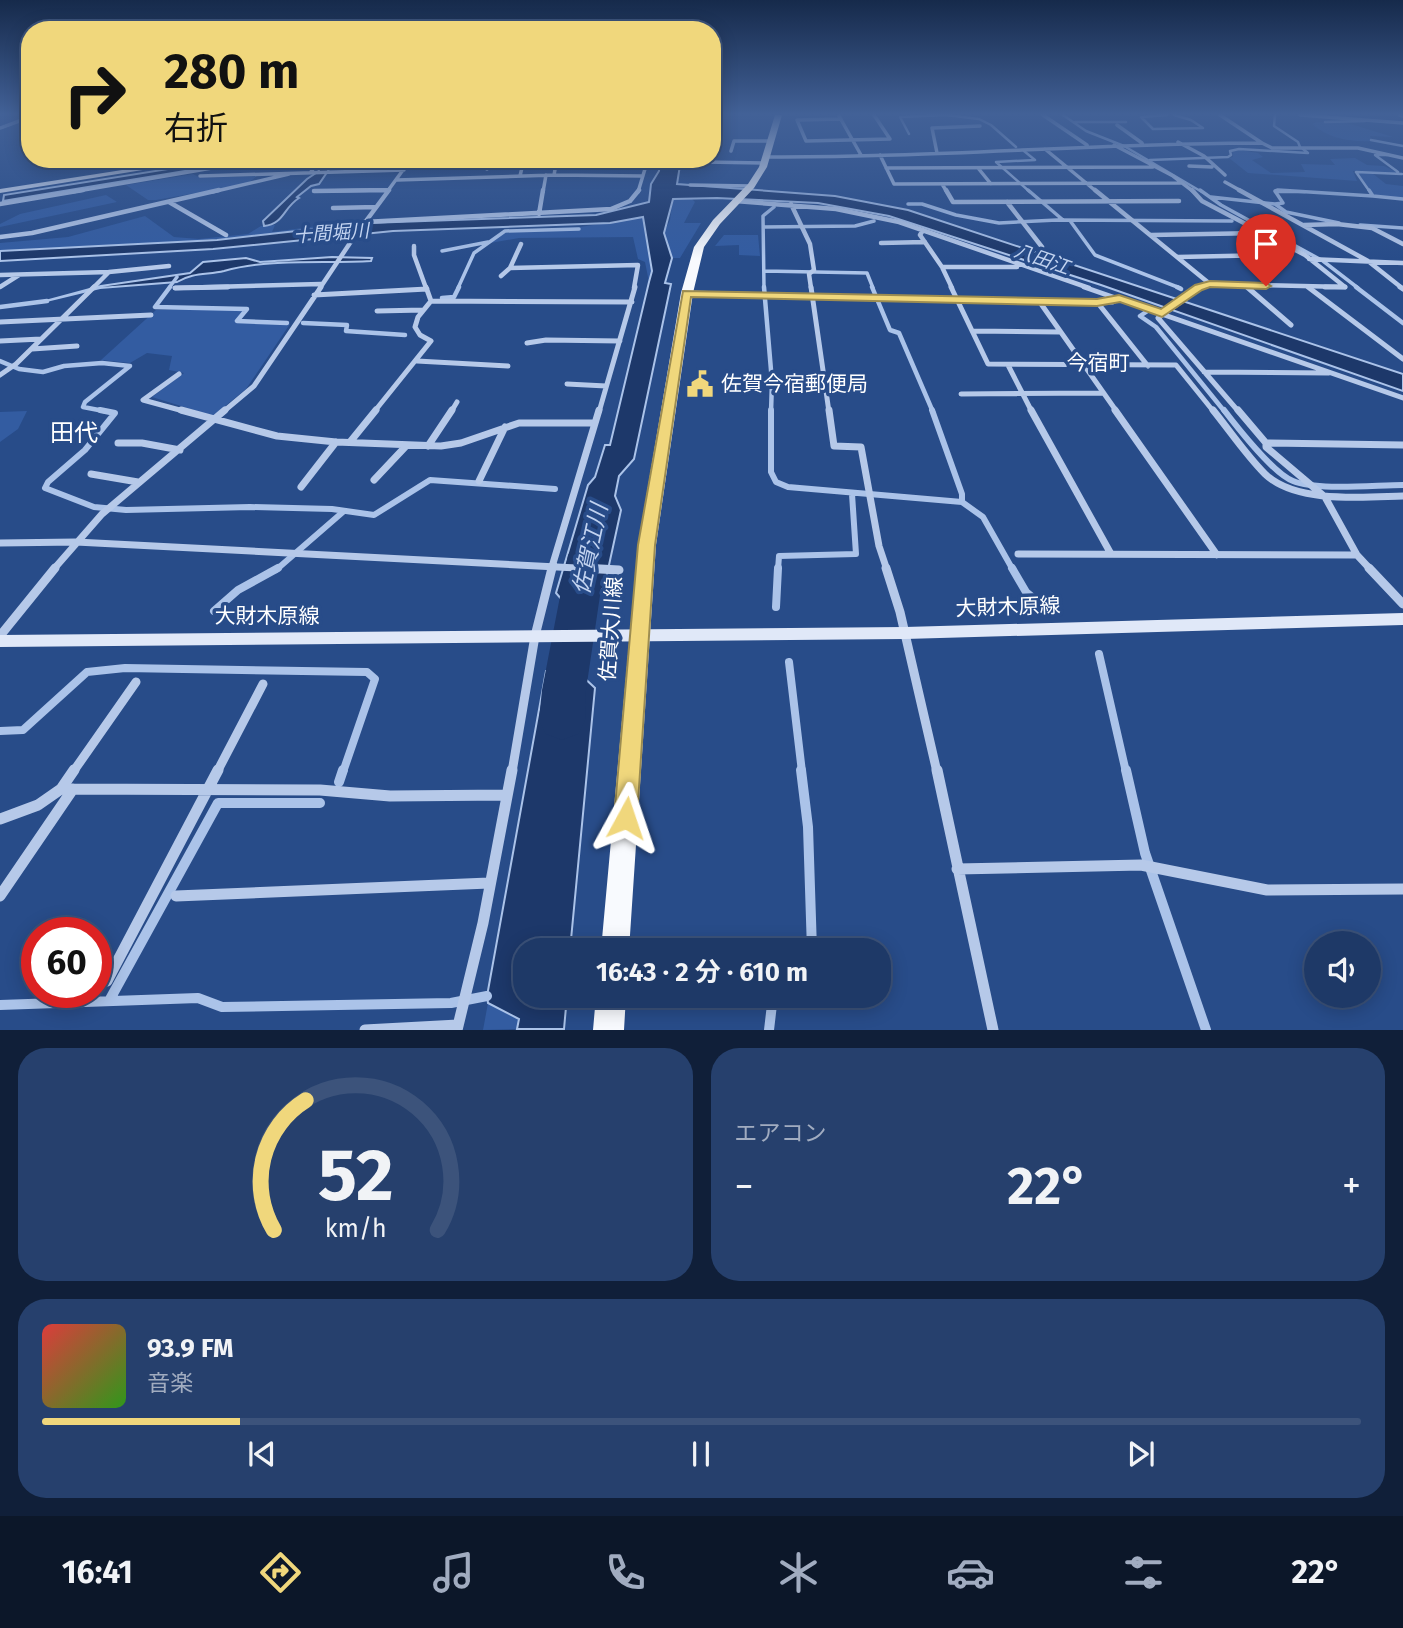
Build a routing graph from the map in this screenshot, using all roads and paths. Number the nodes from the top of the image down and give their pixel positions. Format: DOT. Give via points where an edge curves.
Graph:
graph roads {
  1 [pos="763,163"];
  2 [pos="884,163"];
  3 [pos="1064,163"];
  4 [pos="1146,163"];
  5 [pos="1209,163"];
  6 [pos="1189,166"];
  7 [pos="1153,167"];
  8 [pos="1212,167"];
  9 [pos="137,168"];
  10 [pos="212,168"];
  11 [pos="315,168"];
  12 [pos="522,168"];
  13 [pos="555,168"];
  14 [pos="645,168"];
  15 [pos="886,168"];
  16 [pos="978,168"];
  17 [pos="1070,168"];
  18 [pos="404,170"];
  19 [pos="312,173"];
  20 [pos="289,174"];
  21 [pos="554,174"];
  22 [pos="546,175"];
  23 [pos="1225,175"];
  24 [pos="199,176"];
  25 [pos="520,176"];
  26 [pos="643,176"];
  27 [pos="397,180"];
  28 [pos="1226,182"];
  29 [pos="1087,183"];
  30 [pos="1181,183"];
  31 [pos="942,184"];
  32 [pos="991,184"];
  33 [pos="690,185"];
  34 [pos="751,186"];
  35 [pos="389,190"];
  36 [pos="0,191"];
  37 [pos="314,191"];
  38 [pos="169,201"];
  39 [pos="735,201"];
  40 [pos="1179,201"];
  41 [pos="1007,202"];
  42 [pos="1110,202"];
  43 [pos="0,204"];
  44 [pos="791,204"];
  45 [pos="376,207"];
  46 [pos="334,208"];
  47 [pos="539,214"];
  48 [pos="365,222"];
  49 [pos="1303,225"];
  50 [pos="923,230"];
  51 [pos="1265,233"];
  52 [pos="226,235"];
  53 [pos="1151,235"];
  54 [pos="0,237"];
  55 [pos="925,242"];
  56 [pos="881,243"];
  57 [pos="522,244"];
  58 [pos="1403,244"];
  59 [pos="414,246"];
  60 [pos="1042,247"];
  61 [pos="1276,256"];
  62 [pos="1178,257"];
  63 [pos="1309,259"];
  64 [pos="1368,261"];
  65 [pos="1403,263"];
  66 [pos="169,266"];
  67 [pos="942,267"];
  68 [pos="1017,267"];
  69 [pos="510,268"];
  70 [pos="109,272"];
  71 [pos="20,274"];
  72 [pos="0,275"];
  73 [pos="501,276"];
  74 [pos="321,284"];
  75 [pos="1210,284"];
  76 [pos="1245,285"];
  77 [pos="1308,286"];
  78 [pos="0,287"];
  79 [pos="176,288"];
  80 [pos="427,289"];
  81 [pos="1403,289"];
  82 [pos="687,293"];
  83 [pos="314,295"];
  84 [pos="813,297"];
  85 [pos="1119,298"];
  86 [pos="957,300"];
  87 [pos="430,301"];
  88 [pos="1039,301"];
  89 [pos="632,302"];
  90 [pos="1097,302"];
  91 [pos="423,310"];
  92 [pos="377,311"];
  93 [pos="1162,313"];
  94 [pos="151,315"];
  95 [pos="62,320"];
  96 [pos="0,322"];
  97 [pos="1292,325"];
  98 [pos="972,331"];
  99 [pos="1060,331"];
  100 [pos="42,339"];
  101 [pos="0,341"];
  102 [pos="620,341"];
  103 [pos="527,342"];
  104 [pos="77,346"];
  105 [pos="32,349"];
  106 [pos="1403,359"];
  107 [pos="417,361"];
  108 [pos="1008,365"];
  109 [pos="1083,365"];
  110 [pos="508,366"];
  111 [pos="1148,366"];
  112 [pos="1204,372"];
  113 [pos="1332,373"];
  114 [pos="180,374"];
  115 [pos="0,375"];
  116 [pos="567,384"];
  117 [pos="607,386"];
  118 [pos="1021,393"];
  119 [pos="1103,393"];
  120 [pos="961,394"];
  121 [pos="1403,398"];
  122 [pos="457,402"];
  123 [pos="216,421"];
  124 [pos="595,423"];
  125 [pos="506,426"];
  126 [pos="336,442"];
  127 [pos="350,442"];
  128 [pos="118,443"];
  129 [pos="1266,443"];
  130 [pos="407,445"];
  131 [pos="428,446"];
  132 [pos="1403,446"];
  133 [pos="180,450"];
  134 [pos="91,474"];
  135 [pos="374,480"];
  136 [pos="479,481"];
  137 [pos="138,482"];
  138 [pos="301,487"];
  139 [pos="1403,496"];
  140 [pos="1325,497"];
  141 [pos="76,542"];
  142 [pos="0,543"];
  143 [pos="1018,554"];
  144 [pos="1111,554"];
  145 [pos="1217,555"];
  146 [pos="1357,555"];
  147 [pos="551,566"];
  148 [pos="619,570"];
  149 [pos="1403,604"];
  150 [pos="1403,619"];
  151 [pos="905,633"];
  152 [pos="641,635"];
  153 [pos="535,636"];
  154 [pos="0,638"];
  155 [pos="136,682"];
  156 [pos="263,684"];
  157 [pos="61,789"];
  158 [pos="74,789"];
  159 [pos="208,789"];
  160 [pos="507,795"];
  161 [pos="0,818"];
  162 [pos="957,869"];
  163 [pos="489,883"];
  164 [pos="1403,890"];
  165 [pos="0,896"];
  166 [pos="176,896"];
  167 [pos="616,938"];
  168 [pos="112,971"];
  169 [pos="610,1008"];
  170 [pos="458,1027"];
  171 [pos="365,1030"];
  172 [pos="608,1030"];
  173 [pos="993,1030"];
  1 -- 34 [label="main road"];
  2 -- 15 [label="street"];
  3 -- 17 [label="street"];
  4 -- 7 [label="street"];
  5 -- 8 [label="street"];
  6 -- 8 [label="street"];
  7 -- 17 [label="street"];
  7 -- 30 [label="street"];
  8 -- 23 [label="street"];
  9 -- 36 [label="street"];
  10 -- 43 [label="street"];
  11 -- 19 [label="street"];
  12 -- 25 [label="street"];
  13 -- 21 [label="street"];
  14 -- 26 [label="street"];
  15 -- 16 [label="street"];
  15 -- 31 [label="street" via="894,184"];
  16 -- 17 [label="street"];
  16 -- 32 [label="street"];
  17 -- 29 [label="street"];
  18 -- 19 [label="street"];
  18 -- 27 [label="street"];
  19 -- 20 [label="street"];
  20 -- 24 [label="street"];
  20 -- 38 [label="street"];
  21 -- 22 [label="street"];
  21 -- 26 [label="street"];
  22 -- 25 [label="street"];
  22 -- 47 [label="street"];
  25 -- 27 [label="street"];
  26 -- 47 [label="street" via="637,197 629,203 594,211"];
  27 -- 35 [label="street"];
  28 -- 49 [label="street"];
  29 -- 30 [label="street"];
  29 -- 32 [label="street"];
  29 -- 42 [label="street"];
  30 -- 51 [label="street" via="1202,201"];
  31 -- 32 [label="street"];
  31 -- 41 [label="street" via="953,202"];
  33 -- 34 [label="street"];
  34 -- 39 [label="main road, 佐賀大川線"];
  35 -- 37 [label="street"];
  35 -- 45 [label="street"];
  38 -- 52 [label="street"];
  38 -- 54 [label="street"];
  39 -- 44 [label="street"];
  39 -- 82 [label="main road, 佐賀大川線" via="699,247"];
  40 -- 42 [label="street"];
  41 -- 42 [label="street"];
  41 -- 60 [label="street"];
  42 -- 53 [label="street"];
  44 -- 50 [label="street" via="847,211"];
  44 -- 84 [label="street" via="811,242"];
  45 -- 46 [label="street"];
  45 -- 48 [label="street"];
  47 -- 48 [label="street"];
  48 -- 74 [label="street"];
  49 -- 58 [label="street" via="1371,228"];
  49 -- 64 [label="street"];
  50 -- 55 [label="street" via="920,235"];
  50 -- 85 [label="street"];
  51 -- 53 [label="street"];
  51 -- 63 [label="street"];
  53 -- 62 [label="street"];
  55 -- 56 [label="street"];
  55 -- 67 [label="street"];
  57 -- 69 [label="street"];
  59 -- 80 [label="street"];
  61 -- 62 [label="street"];
  62 -- 75 [label="street"];
  63 -- 64 [label="street"];
  63 -- 77 [label="street" via="1345,287"];
  64 -- 65 [label="street"];
  64 -- 81 [label="street"];
  66 -- 70 [label="street"];
  67 -- 68 [label="street"];
  67 -- 86 [label="street"];
  69 -- 73 [label="street"];
  69 -- 89 [label="street" via="634,263 638,265"];
  70 -- 71 [label="street"];
  70 -- 95 [label="street"];
  71 -- 72 [label="street"];
  71 -- 78 [label="street"];
  74 -- 79 [label="street"];
  74 -- 83 [label="street"];
  75 -- 76 [label="street"];
  75 -- 93 [label="street"];
  76 -- 77 [label="street"];
  76 -- 97 [label="street"];
  77 -- 106 [label="street"];
  80 -- 83 [label="street"];
  80 -- 87 [label="street"];
  82 -- 84 [label="street"];
  82 -- 152 [label="main road, 佐賀大川線" via="646,545"];
  83 -- 123 [label="street" via="254,386"];
  84 -- 86 [label="street"];
  84 -- 151 [label="street" via="834,446 862,447 879,546"];
  85 -- 90 [label="street"];
  85 -- 93 [label="street"];
  86 -- 88 [label="street"];
  86 -- 98 [label="street"];
  87 -- 89 [label="street"];
  87 -- 91 [label="street"];
  88 -- 90 [label="street"];
  88 -- 99 [label="street"];
  89 -- 102 [label="street"];
  90 -- 111 [label="street"];
  91 -- 92 [label="street"];
  91 -- 107 [label="street" via="415,327 431,341"];
  93 -- 112 [label="street" via="1158,318"];
  93 -- 113 [label="street"];
  94 -- 95 [label="street"];
  95 -- 96 [label="street"];
  95 -- 100 [label="street"];
  98 -- 99 [label="street"];
  98 -- 108 [label="street" via="988,364"];
  99 -- 109 [label="street"];
  100 -- 101 [label="street"];
  100 -- 105 [label="street"];
  102 -- 103 [label="street"];
  102 -- 117 [label="street"];
  104 -- 105 [label="street"];
  105 -- 115 [label="street"];
  107 -- 110 [label="street"];
  107 -- 127 [label="street"];
  108 -- 109 [label="street"];
  108 -- 118 [label="street"];
  109 -- 111 [label="street"];
  109 -- 119 [label="street"];
  111 -- 140 [label="street" via="1176,365 1267,476"];
  112 -- 113 [label="street"];
  112 -- 129 [label="street"];
  113 -- 121 [label="street"];
  114 -- 123 [label="street" via="143,400"];
  116 -- 117 [label="street"];
  117 -- 124 [label="street"];
  118 -- 119 [label="street"];
  118 -- 120 [label="street"];
  118 -- 144 [label="street"];
  119 -- 145 [label="street"];
  122 -- 131 [label="street"];
  123 -- 126 [label="street" via="276,436"];
  123 -- 133 [label="street"];
  124 -- 125 [label="street" via="531,421"];
  124 -- 147 [label="street"];
  125 -- 131 [label="street" via="461,443"];
  125 -- 136 [label="street"];
  126 -- 127 [label="street"];
  126 -- 138 [label="street"];
  127 -- 130 [label="street"];
  128 -- 133 [label="street"];
  129 -- 132 [label="street"];
  129 -- 140 [label="street"];
  130 -- 131 [label="street"];
  130 -- 135 [label="street"];
  133 -- 137 [label="street"];
  134 -- 137 [label="street"];
  137 -- 141 [label="street"];
  139 -- 140 [label="street"];
  140 -- 146 [label="street"];
  141 -- 142 [label="street"];
  141 -- 147 [label="street"];
  141 -- 154 [label="street"];
  143 -- 144 [label="street"];
  144 -- 145 [label="street"];
  145 -- 146 [label="street"];
  146 -- 149 [label="street"];
  147 -- 148 [label="street"];
  147 -- 153 [label="street"];
  150 -- 151 [label="street, 大財木原線"];
  151 -- 152 [label="street, 大財木原線"];
  151 -- 162 [label="street"];
  152 -- 153 [label="street, 大財木原線"];
  152 -- 167 [label="main road, 佐賀大川線"];
  153 -- 154 [label="street, 大財木原線"];
  153 -- 160 [label="street"];
  155 -- 157 [label="street"];
  156 -- 159 [label="street"];
  157 -- 158 [label="street"];
  157 -- 161 [label="street" via="38,805"];
  158 -- 159 [label="street"];
  158 -- 165 [label="street"];
  159 -- 160 [label="street"];
  159 -- 168 [label="street"];
  160 -- 163 [label="street"];
  162 -- 164 [label="street" via="1141,865 1267,890"];
  162 -- 173 [label="street"];
  163 -- 166 [label="street"];
  163 -- 170 [label="street"];
  169 -- 172 [label="main road"];
  170 -- 171 [label="street"];
}
